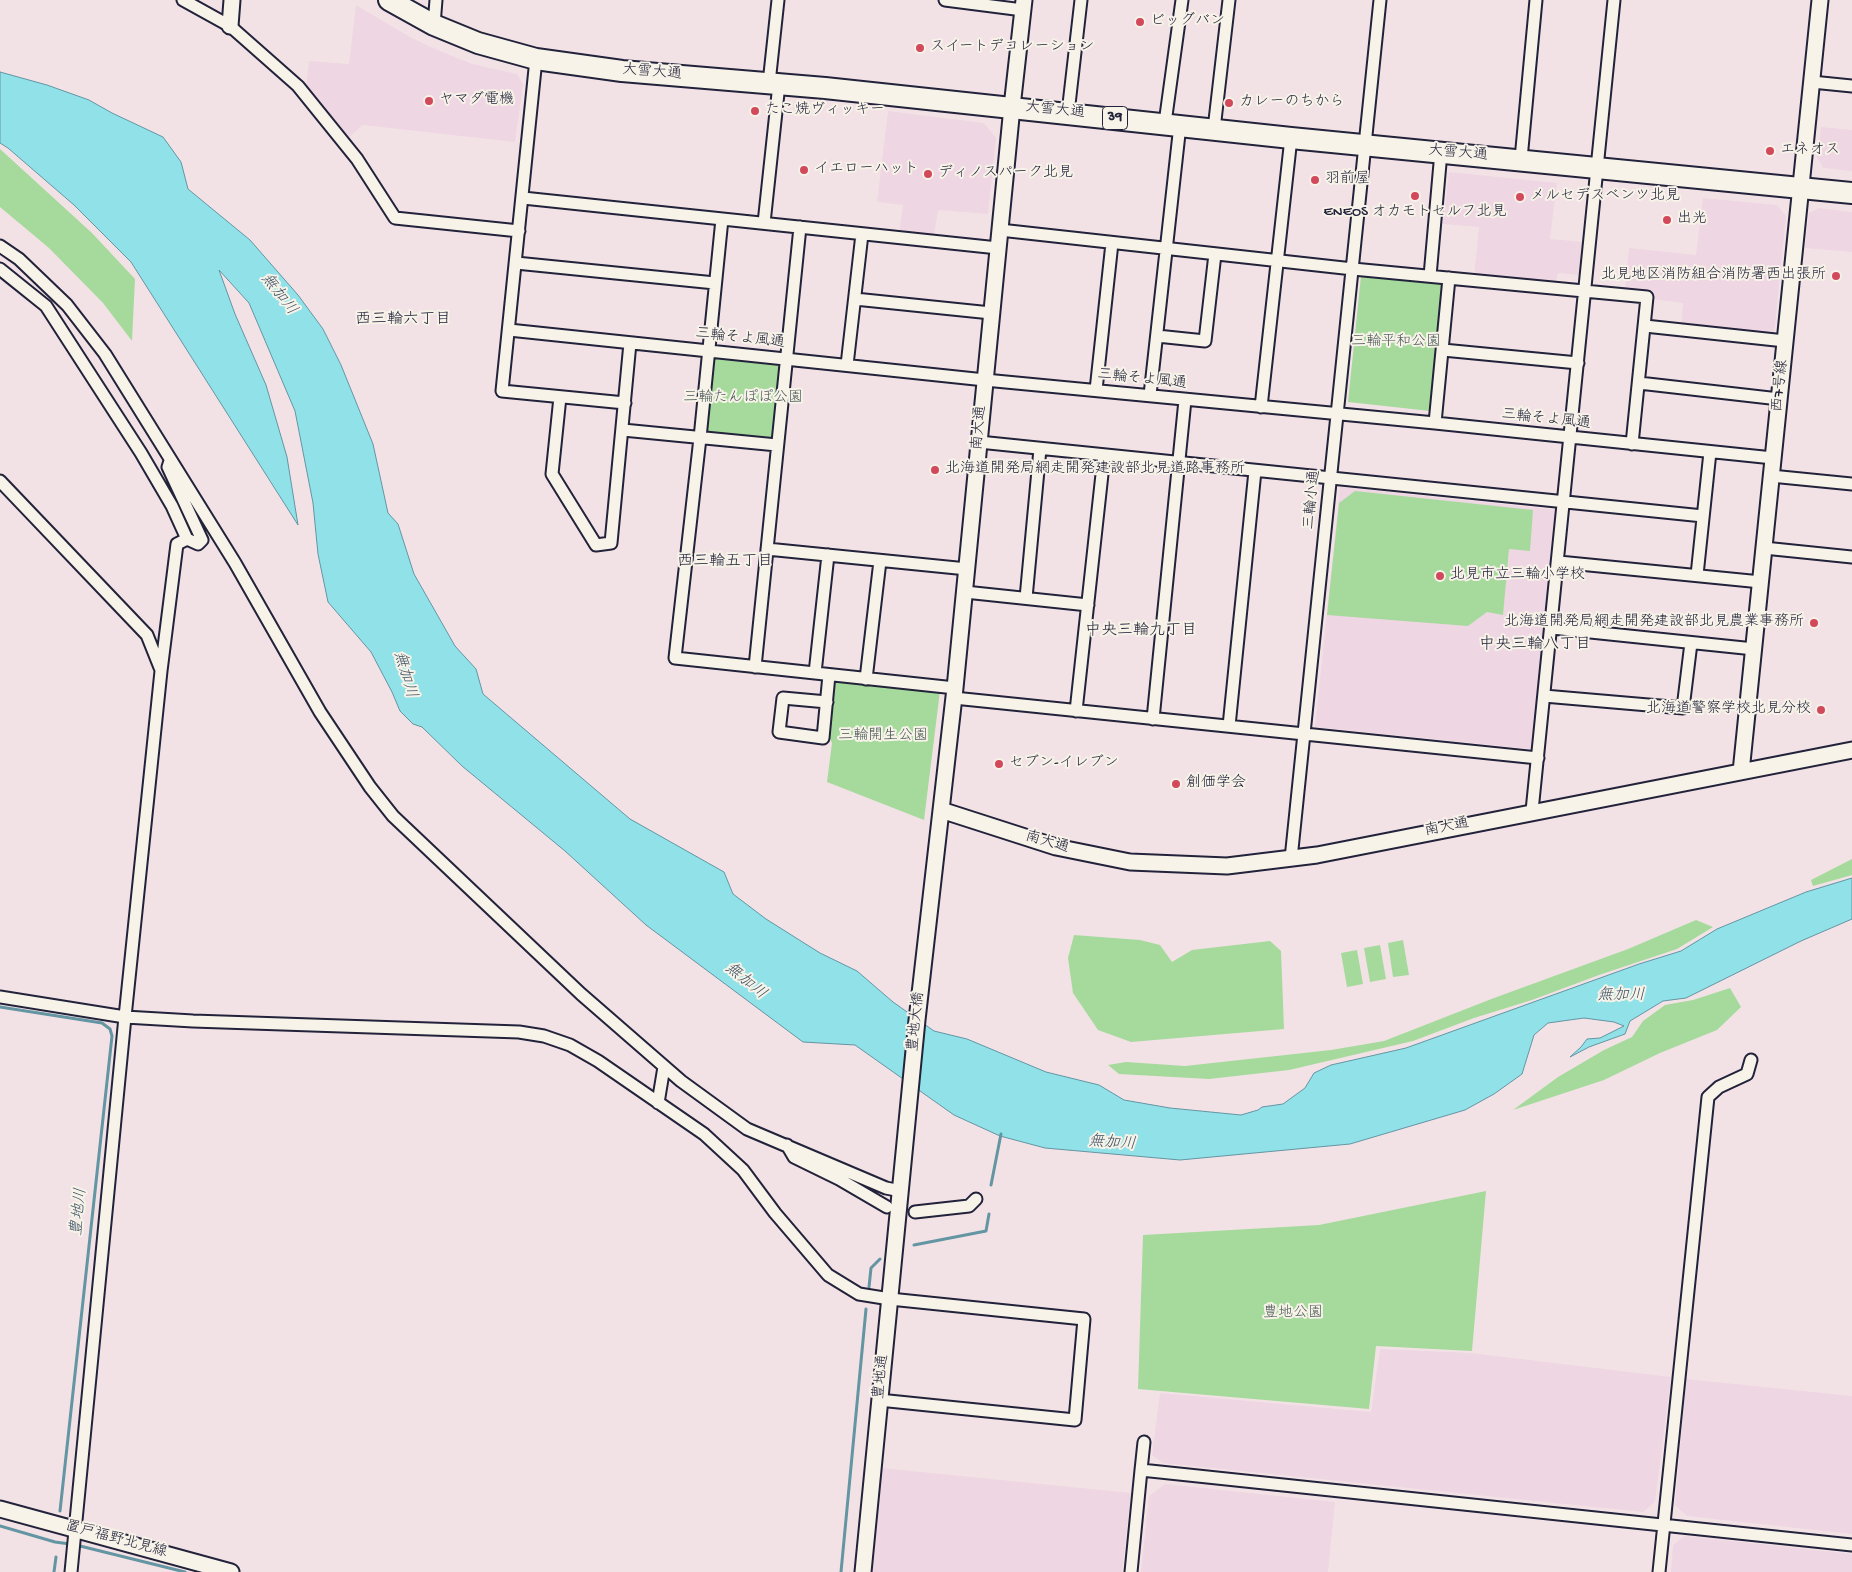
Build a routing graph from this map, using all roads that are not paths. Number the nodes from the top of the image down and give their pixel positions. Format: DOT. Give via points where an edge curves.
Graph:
graph roads {
  1 [pos="183,0"];
  2 [pos="232,0"];
  3 [pos="389,0"];
  4 [pos="436,0"];
  5 [pos="778,0"];
  6 [pos="945,0"];
  7 [pos="1081,0"];
  8 [pos="1182,0"];
  9 [pos="1229,0"];
  10 [pos="1380,0"];
  11 [pos="1536,0"];
  12 [pos="1614,0"];
  13 [pos="1820,0"];
  14 [pos="1024,5"];
  15 [pos="434,25"];
  16 [pos="230,26"];
  17 [pos="536,59"];
  18 [pos="1812,82"];
  19 [pos="774,83"];
  20 [pos="1852,86"];
  21 [pos="1012,107"];
  22 [pos="1068,113"];
  23 [pos="1173,124"];
  24 [pos="1214,129"];
  25 [pos="1291,138"];
  26 [pos="1365,145"];
  27 [pos="1441,152"];
  28 [pos="1521,159"];
  29 [pos="1597,167"];
  30 [pos="1801,188"];
  31 [pos="1852,193"];
  32 [pos="523,198"];
  33 [pos="722,218"];
  34 [pos="764,223"];
  35 [pos="800,227"];
  36 [pos="1000,230"];
  37 [pos="519,231"];
  38 [pos="862,234"];
  39 [pos="1112,243"];
  40 [pos="0,246"];
  41 [pos="998,248"];
  42 [pos="1167,249"];
  43 [pos="1215,254"];
  44 [pos="1277,261"];
  45 [pos="516,263"];
  46 [pos="0,269"];
  47 [pos="1353,269"];
  48 [pos="1430,276"];
  49 [pos="1449,278"];
  50 [pos="715,283"];
  51 [pos="1584,292"];
  52 [pos="855,299"];
  53 [pos="991,314"];
  54 [pos="1645,326"];
  55 [pos="509,330"];
  56 [pos="1157,336"];
  57 [pos="1786,341"];
  58 [pos="630,343"];
  59 [pos="1443,350"];
  60 [pos="708,351"];
  61 [pos="786,359"];
  62 [pos="1578,363"];
  63 [pos="847,365"];
  64 [pos="985,380"];
  65 [pos="1639,383"];
  66 [pos="1096,390"];
  67 [pos="1150,396"];
  68 [pos="560,397"];
  69 [pos="1779,399"];
  70 [pos="1186,400"];
  71 [pos="625,403"];
  72 [pos="1261,407"];
  73 [pos="1337,414"];
  74 [pos="1435,423"];
  75 [pos="623,430"];
  76 [pos="700,438"];
  77 [pos="1571,438"];
  78 [pos="979,442"];
  79 [pos="1632,444"];
  80 [pos="777,445"];
  81 [pos="1040,449"];
  82 [pos="1710,452"];
  83 [pos="1104,456"];
  84 [pos="1773,458"];
  85 [pos="170,461"];
  86 [pos="1180,464"];
  87 [pos="1255,471"];
  88 [pos="1771,476"];
  89 [pos="1330,479"];
  90 [pos="0,481"];
  91 [pos="1852,484"];
  92 [pos="1564,503"];
  93 [pos="1703,516"];
  94 [pos="187,539"];
  95 [pos="1764,548"];
  96 [pos="767,549"];
  97 [pos="828,555"];
  98 [pos="1852,557"];
  99 [pos="880,561"];
  100 [pos="1559,562"];
  101 [pos="967,568"];
  102 [pos="1697,575"];
  103 [pos="1761,582"];
  104 [pos="964,592"];
  105 [pos="1026,598"];
  106 [pos="1088,606"];
  107 [pos="1552,628"];
  108 [pos="1691,643"];
  109 [pos="1754,649"];
  110 [pos="755,667"];
  111 [pos="161,672"];
  112 [pos="815,673"];
  113 [pos="829,675"];
  114 [pos="866,679"];
  115 [pos="954,693"];
  116 [pos="1544,696"];
  117 [pos="827,702"];
  118 [pos="1076,711"];
  119 [pos="1153,719"];
  120 [pos="1229,726"];
  121 [pos="1304,734"];
  122 [pos="1852,750"];
  123 [pos="1538,758"];
  124 [pos="1741,772"];
  125 [pos="941,810"];
  126 [pos="1532,811"];
  127 [pos="1291,859"];
  128 [pos="0,997"];
  129 [pos="125,1016"];
  130 [pos="1751,1060"];
  131 [pos="664,1067"];
  132 [pos="658,1103"];
  133 [pos="787,1144"];
  134 [pos="901,1186"];
  135 [pos="976,1199"];
  136 [pos="887,1207"];
  137 [pos="915,1212"];
  138 [pos="890,1299"];
  139 [pos="879,1400"];
  140 [pos="1144,1442"];
  141 [pos="1141,1470"];
  142 [pos="0,1509"];
  143 [pos="1664,1526"];
  144 [pos="74,1540"];
  145 [pos="1852,1545"];
  146 [pos="71,1572"];
  147 [pos="231,1572"];
  148 [pos="862,1572"];
  149 [pos="1131,1572"];
  150 [pos="1660,1572"];
  1 -- 16 [label="street"];
  2 -- 16 [label="main road"];
  3 -- 15 [label="highway, 大雪大通 / 39"];
  4 -- 15 [label="street"];
  5 -- 19 [label="street"];
  6 -- 14 [label="street"];
  7 -- 22 [label="street"];
  8 -- 23 [label="street"];
  9 -- 24 [label="street"];
  10 -- 26 [label="street, 三輪小通"];
  11 -- 28 [label="street"];
  12 -- 29 [label="street"];
  13 -- 18 [label="main road, 西7号線"];
  14 -- 21 [label="main road, 南大通"];
  15 -- 17 [label="highway, 大雪大通 / 39" via="478,43"];
  16 -- 37 [label="street" via="298,86 357,159 394,218"];
  17 -- 19 [label="highway, 大雪大通 / 39" via="622,71"];
  17 -- 32 [label="street"];
  18 -- 20 [label="street"];
  18 -- 30 [label="main road, 西7号線"];
  19 -- 21 [label="highway, 大雪大通 / 39"];
  19 -- 34 [label="street"];
  21 -- 22 [label="highway, 大雪大通 / 39"];
  21 -- 36 [label="main road, 南大通"];
  22 -- 23 [label="highway, 大雪大通 / 39"];
  23 -- 24 [label="highway, 大雪大通 / 39"];
  23 -- 42 [label="street"];
  24 -- 25 [label="highway, 大雪大通 / 39"];
  25 -- 26 [label="highway, 大雪大通 / 39"];
  25 -- 44 [label="street"];
  26 -- 27 [label="highway, 大雪大通 / 39"];
  26 -- 47 [label="street, 三輪小通"];
  27 -- 28 [label="highway, 大雪大通 / 39"];
  27 -- 48 [label="street"];
  28 -- 29 [label="highway, 大雪大通 / 39"];
  29 -- 30 [label="highway, 大雪大通 / 39"];
  29 -- 51 [label="street"];
  30 -- 31 [label="highway, 大雪大通 / 39"];
  30 -- 57 [label="main road, 西7号線"];
  32 -- 33 [label="street"];
  32 -- 37 [label="street"];
  33 -- 34 [label="street"];
  33 -- 50 [label="street"];
  34 -- 35 [label="street"];
  35 -- 38 [label="street"];
  35 -- 61 [label="street"];
  36 -- 39 [label="street"];
  36 -- 41 [label="main road, 南大通"];
  37 -- 45 [label="street"];
  38 -- 41 [label="street"];
  38 -- 52 [label="street"];
  39 -- 42 [label="street"];
  39 -- 66 [label="street"];
  40 -- 85 [label="street" via="19,259 72,312 105,354"];
  41 -- 53 [label="main road, 南大通"];
  42 -- 43 [label="street"];
  42 -- 56 [label="street"];
  43 -- 44 [label="street"];
  43 -- 56 [label="street" via="1205,341"];
  44 -- 47 [label="street"];
  44 -- 72 [label="street"];
  45 -- 50 [label="street"];
  45 -- 55 [label="street"];
  46 -- 94 [label="street" via="46,306 141,453"];
  47 -- 48 [label="street"];
  47 -- 73 [label="street, 三輪小通"];
  48 -- 49 [label="street"];
  49 -- 51 [label="street"];
  49 -- 59 [label="street"];
  50 -- 60 [label="street"];
  51 -- 54 [label="street" via="1647,298"];
  51 -- 62 [label="street"];
  52 -- 53 [label="street"];
  52 -- 63 [label="street"];
  53 -- 64 [label="main road, 南大通"];
  54 -- 57 [label="street"];
  54 -- 65 [label="street"];
  55 -- 58 [label="street, 三輪そよ風通"];
  55 -- 68 [label="street" via="502,390"];
  56 -- 67 [label="street"];
  57 -- 69 [label="main road, 西7号線"];
  58 -- 60 [label="street, 三輪そよ風通"];
  58 -- 71 [label="street"];
  59 -- 62 [label="street"];
  59 -- 74 [label="street"];
  60 -- 61 [label="street, 三輪そよ風通"];
  60 -- 76 [label="street"];
  61 -- 63 [label="street, 三輪そよ風通"];
  61 -- 80 [label="street"];
  62 -- 77 [label="street"];
  63 -- 64 [label="street, 三輪そよ風通"];
  64 -- 66 [label="street, 三輪そよ風通"];
  64 -- 78 [label="main road, 南大通"];
  65 -- 69 [label="street"];
  65 -- 79 [label="street"];
  66 -- 67 [label="street, 三輪そよ風通"];
  67 -- 70 [label="street, 三輪そよ風通"];
  68 -- 71 [label="street"];
  68 -- 75 [label="street" via="552,474 596,545 610,543"];
  69 -- 84 [label="main road, 西7号線"];
  70 -- 72 [label="street, 三輪そよ風通"];
  70 -- 86 [label="street"];
  71 -- 75 [label="street"];
  72 -- 73 [label="street, 三輪そよ風通"];
  73 -- 74 [label="street, 三輪そよ風通"];
  73 -- 89 [label="street, 三輪小通"];
  74 -- 77 [label="street, 三輪そよ風通"];
  75 -- 76 [label="street"];
  76 -- 80 [label="street"];
  76 -- 110 [label="street" via="675,658"];
  77 -- 79 [label="street, 三輪そよ風通"];
  77 -- 92 [label="street"];
  78 -- 81 [label="street"];
  78 -- 101 [label="main road, 南大通"];
  79 -- 82 [label="street, 三輪そよ風通"];
  80 -- 96 [label="street"];
  81 -- 83 [label="street"];
  81 -- 105 [label="street"];
  82 -- 84 [label="street, 三輪そよ風通"];
  82 -- 93 [label="street"];
  83 -- 86 [label="street"];
  83 -- 106 [label="street"];
  84 -- 88 [label="main road, 西7号線"];
  85 -- 94 [label="street" via="168,467 202,540 198,544"];
  85 -- 131 [label="street" via="235,563 320,712 393,816 581,994"];
  86 -- 87 [label="street"];
  86 -- 119 [label="street"];
  87 -- 89 [label="street"];
  87 -- 120 [label="street"];
  88 -- 91 [label="street"];
  88 -- 95 [label="main road, 西7号線"];
  89 -- 92 [label="street"];
  89 -- 121 [label="street, 三輪小通"];
  90 -- 111 [label="street" via="147,635"];
  92 -- 93 [label="street"];
  92 -- 100 [label="street"];
  93 -- 102 [label="street"];
  94 -- 111 [label="street" via="177,544"];
  95 -- 98 [label="street"];
  95 -- 103 [label="main road, 西7号線"];
  96 -- 97 [label="street"];
  96 -- 110 [label="street"];
  97 -- 99 [label="street"];
  97 -- 112 [label="street"];
  99 -- 101 [label="street"];
  99 -- 114 [label="street"];
  100 -- 102 [label="street"];
  100 -- 107 [label="street"];
  101 -- 104 [label="main road, 南大通"];
  102 -- 103 [label="street"];
  103 -- 109 [label="main road, 西7号線"];
  104 -- 105 [label="street"];
  104 -- 115 [label="main road, 南大通"];
  105 -- 106 [label="street"];
  106 -- 118 [label="street"];
  107 -- 108 [label="street"];
  107 -- 116 [label="street"];
  108 -- 109 [label="street"];
  108 -- 116 [label="street" via="1683,708"];
  109 -- 124 [label="main road, 西7号線"];
  110 -- 112 [label="street"];
  111 -- 129 [label="street"];
  112 -- 113 [label="street"];
  113 -- 114 [label="street"];
  113 -- 117 [label="street"];
  114 -- 115 [label="street"];
  115 -- 118 [label="street"];
  115 -- 125 [label="main road, 南大通"];
  116 -- 123 [label="street"];
  117 -- 117 [label="street" via="823,738 779,732 783,698"];
  118 -- 119 [label="street"];
  119 -- 120 [label="street"];
  120 -- 121 [label="street"];
  121 -- 123 [label="street"];
  121 -- 127 [label="street, 三輪小通"];
  122 -- 124 [label="main road, 南大通"];
  123 -- 126 [label="street"];
  124 -- 126 [label="main road, 南大通"];
  125 -- 127 [label="main road, 南大通" via="1056,847 1130,862 1227,866"];
  125 -- 134 [label="main road, 豊地大橋"];
  126 -- 127 [label="main road, 南大通"];
  128 -- 129 [label="street"];
  129 -- 132 [label="street" via="519,1032 544,1036 570,1045 598,1061"];
  129 -- 144 [label="street"];
  130 -- 143 [label="street" via="1747,1074 1718,1087 1708,1097"];
  131 -- 132 [label="street"];
  131 -- 133 [label="street" via="747,1129"];
  132 -- 138 [label="street" via="704,1134 743,1170 828,1275 859,1294"];
  133 -- 134 [label="street" via="886,1188"];
  133 -- 136 [label="street" via="794,1157"];
  134 -- 138 [label="main road, 豊地通"];
  135 -- 137 [label="street" via="968,1206"];
  138 -- 139 [label="main road, 豊地通"];
  138 -- 139 [label="street" via="1084,1319 1075,1420"];
  139 -- 148 [label="main road, 豊地通"];
  140 -- 141 [label="street"];
  141 -- 143 [label="street"];
  141 -- 149 [label="street"];
  142 -- 144 [label="main road, 置戸福野北見線"];
  143 -- 145 [label="street"];
  143 -- 150 [label="street"];
  144 -- 146 [label="street"];
  144 -- 147 [label="main road, 置戸福野北見線"];
}
